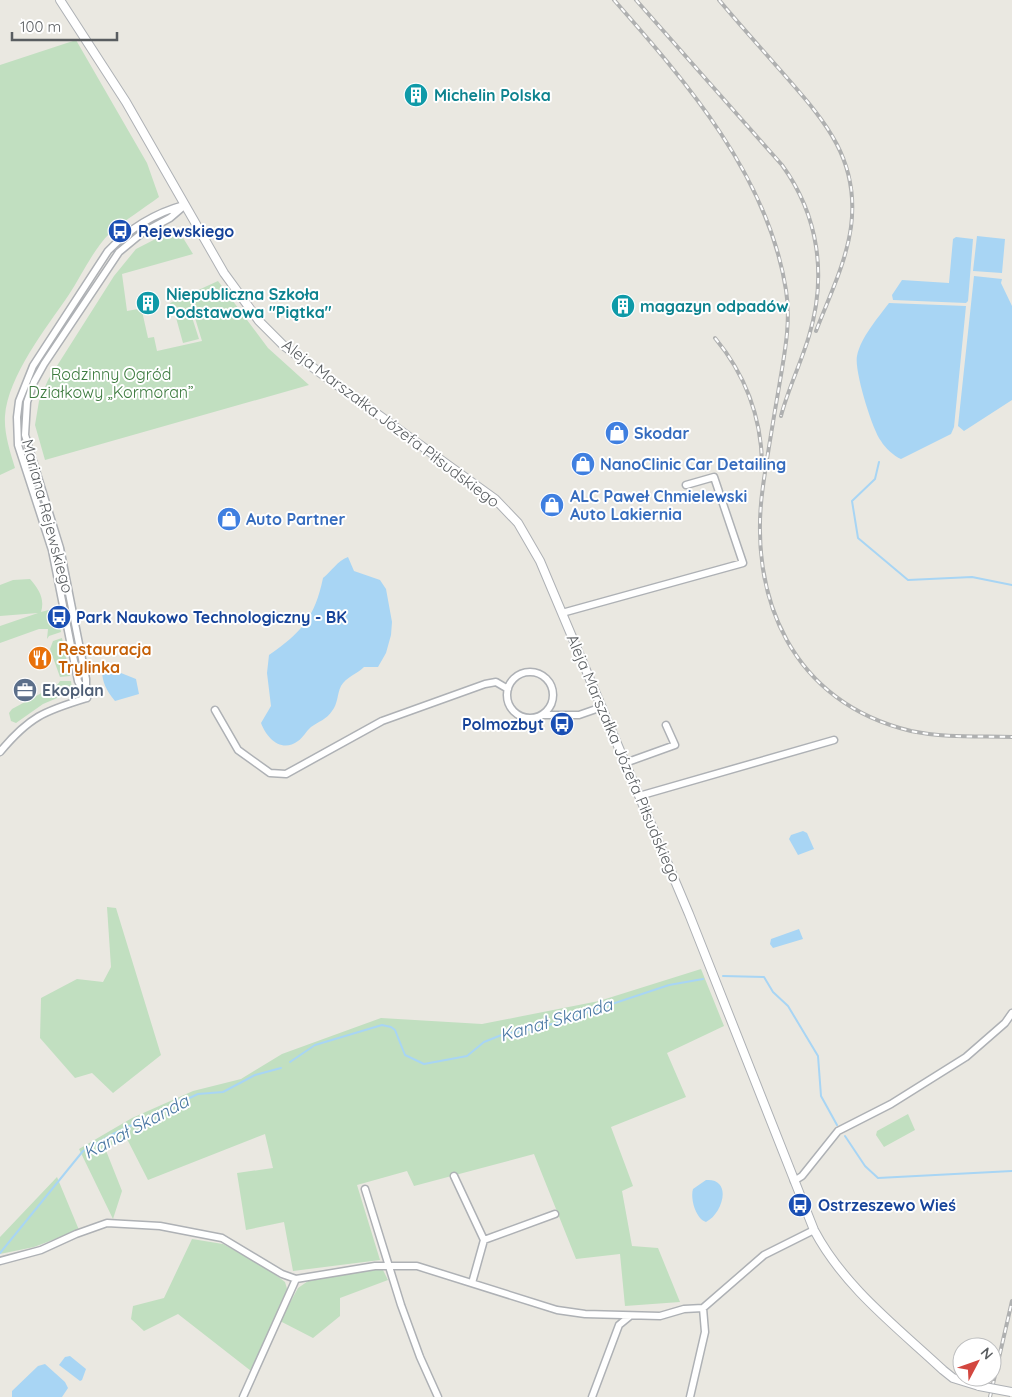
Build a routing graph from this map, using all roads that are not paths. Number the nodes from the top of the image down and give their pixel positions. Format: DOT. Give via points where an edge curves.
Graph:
graph roads {
  1 [pos="60,0"];
  2 [pos="184,205"];
  3 [pos="686,486"];
  4 [pos="562,613"];
  5 [pos="508,689"];
  6 [pos="552,703"];
  7 [pos="602,707"];
  8 [pos="215,710"];
  9 [pos="562,714"];
  10 [pos="542,715"];
  11 [pos="666,725"];
  12 [pos="834,740"];
  13 [pos="0,752"];
  14 [pos="625,763"];
  15 [pos="639,796"];
  16 [pos="1012,1013"];
  17 [pos="454,1176"];
  18 [pos="794,1181"];
  19 [pos="365,1189"];
  20 [pos="555,1214"];
  21 [pos="814,1230"];
  22 [pos="484,1240"];
  23 [pos="0,1260"];
  24 [pos="390,1265"];
  25 [pos="296,1279"];
  26 [pos="472,1283"];
  27 [pos="703,1308"];
  28 [pos="630,1316"];
  29 [pos="1011,1393"];
  30 [pos="243,1397"];
  31 [pos="438,1397"];
  32 [pos="592,1397"];
  33 [pos="690,1397"];
  1 -- 2 [label="street, Aleja Marszałka Józefa Piłsudskiego" via="126,102"];
  2 -- 4 [label="street, Aleja Marszałka Józefa Piłsudskiego" via="245,304 283,344 477,484 507,511 540,561"];
  2 -- 13 [label="street, Mariana Rejewskiego" via="165,210 136,227 108,251 33,366 19,401 16,417 18,445 52,550 78,681 86,698 36,716"];
  3 -- 4 [label="street" via="714,477 743,563"];
  4 -- 7 [label="street, Aleja Marszałka Józefa Piłsudskiego"];
  5 -- 6 [label="street" via="511,682 522,674 536,673 548,681"];
  5 -- 8 [label="street" via="496,682 485,684 382,721 286,774 270,773 238,750"];
  5 -- 10 [label="street" via="507,698 514,712 526,718"];
  6 -- 9 [label="street"];
  6 -- 10 [label="street"];
  7 -- 9 [label="street" via="579,714"];
  7 -- 14 [label="street, Aleja Marszałka Józefa Piłsudskiego"];
  9 -- 10 [label="street"];
  11 -- 14 [label="street" via="675,745"];
  12 -- 15 [label="street"];
  14 -- 15 [label="street, Aleja Marszałka Józefa Piłsudskiego"];
  15 -- 18 [label="street, Aleja Marszałka Józefa Piłsudskiego" via="718,985"];
  16 -- 18 [label="street" via="966,1057 891,1104 838,1131 802,1176"];
  17 -- 22 [label="street"];
  18 -- 21 [label="street, Aleja Marszałka Józefa Piłsudskiego"];
  19 -- 24 [label="street"];
  20 -- 22 [label="street"];
  21 -- 27 [label="street" via="764,1255"];
  21 -- 29 [label="street, Aleja Marszałka Józefa Piłsudskiego, bridge" via="826,1254 844,1276 943,1370 954,1378"];
  22 -- 26 [label="street"];
  23 -- 25 [label="street" via="41,1250 107,1223 160,1226 222,1238"];
  24 -- 25 [label="street"];
  24 -- 26 [label="street" via="426,1268"];
  24 -- 31 [label="street" via="420,1357"];
  25 -- 30 [label="street"];
  26 -- 28 [label="street" via="557,1310"];
  27 -- 28 [label="street" via="660,1316"];
  27 -- 33 [label="street" via="705,1332"];
  28 -- 32 [label="street" via="619,1325"];
}
